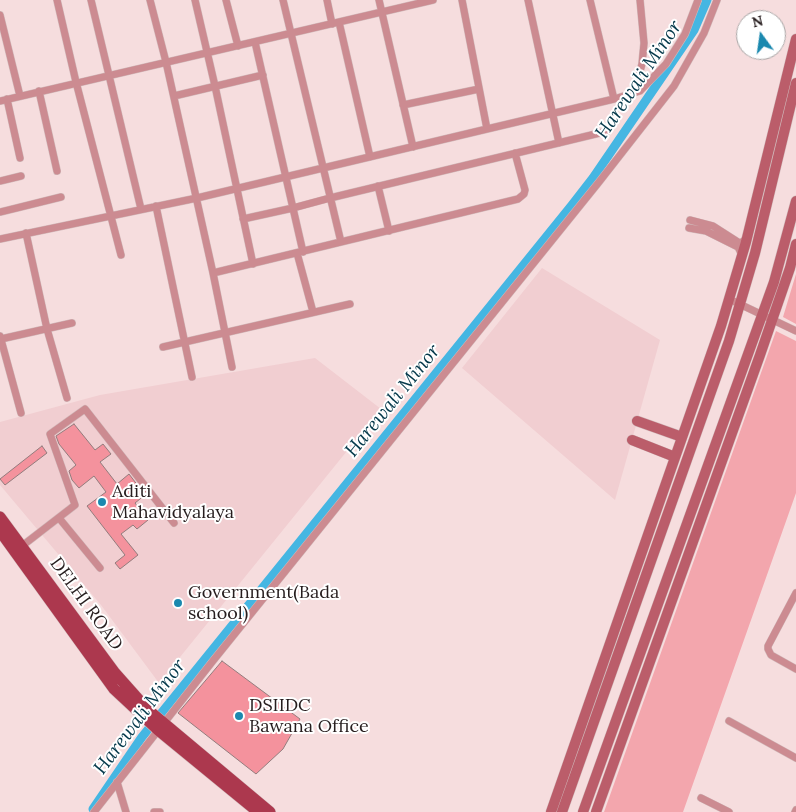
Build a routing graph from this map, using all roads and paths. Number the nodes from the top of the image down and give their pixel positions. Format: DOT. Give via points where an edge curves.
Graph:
graph roads {
  1 [pos="57,0"];
  2 [pos="91,0"];
  3 [pos="150,0"];
  4 [pos="195,0"];
  5 [pos="226,0"];
  6 [pos="283,0"];
  7 [pos="327,0"];
  8 [pos="379,0"];
  9 [pos="431,0"];
  10 [pos="462,0"];
  11 [pos="528,0"];
  12 [pos="590,0"];
  13 [pos="640,0"];
  14 [pos="698,0"];
  15 [pos="717,0"];
  16 [pos="382,12"];
  17 [pos="0,15"];
  18 [pos="336,23"];
  19 [pos="290,33"];
  20 [pos="796,39"];
  21 [pos="255,42"];
  22 [pos="238,46"];
  23 [pos="208,53"];
  24 [pos="166,62"];
  25 [pos="110,74"];
  26 [pos="263,76"];
  27 [pos="76,82"];
  28 [pos="796,83"];
  29 [pos="215,86"];
  30 [pos="479,89"];
  31 [pos="38,91"];
  32 [pos="634,93"];
  33 [pos="20,96"];
  34 [pos="174,96"];
  35 [pos="614,99"];
  36 [pos="3,100"];
  37 [pos="403,105"];
  38 [pos="553,114"];
  39 [pos="487,129"];
  40 [pos="608,131"];
  41 [pos="559,143"];
  42 [pos="413,147"];
  43 [pos="515,153"];
  44 [pos="370,157"];
  45 [pos="20,158"];
  46 [pos="323,167"];
  47 [pos="57,171"];
  48 [pos="20,176"];
  49 [pos="285,177"];
  50 [pos="0,181"];
  51 [pos="378,186"];
  52 [pos="237,188"];
  53 [pos="61,197"];
  54 [pos="197,198"];
  55 [pos="330,198"];
  56 [pos="796,201"];
  57 [pos="156,206"];
  58 [pos="293,208"];
  59 [pos="141,209"];
  60 [pos="0,212"];
  61 [pos="111,215"];
  62 [pos="243,219"];
  63 [pos="389,231"];
  64 [pos="26,233"];
  65 [pos="747,238"];
  66 [pos="0,239"];
  67 [pos="341,242"];
  68 [pos="796,244"];
  69 [pos="300,253"];
  70 [pos="121,255"];
  71 [pos="742,255"];
  72 [pos="253,264"];
  73 [pos="214,273"];
  74 [pos="729,299"];
  75 [pos="740,303"];
  76 [pos="350,304"];
  77 [pos="313,312"];
  78 [pos="762,315"];
  79 [pos="772,320"];
  80 [pos="72,323"];
  81 [pos="47,329"];
  82 [pos="796,331"];
  83 [pos="226,332"];
  84 [pos="0,338"];
  85 [pos="185,341"];
  86 [pos="163,347"];
  87 [pos="232,367"];
  88 [pos="192,377"];
  89 [pos="68,398"];
  90 [pos="21,413"];
  91 [pos="637,421"];
  92 [pos="682,437"];
  93 [pos="632,440"];
  94 [pos="675,457"];
  95 [pos="0,517"];
  96 [pos="59,518"];
  97 [pos="174,523"];
  98 [pos="0,531"];
  99 [pos="22,546"];
  100 [pos="100,568"];
  101 [pos="796,593"];
  102 [pos="796,669"];
  103 [pos="127,694"];
  104 [pos="729,721"];
  105 [pos="159,725"];
  106 [pos="796,758"];
  107 [pos="117,782"];
  108 [pos="245,796"];
  109 [pos="701,798"];
  110 [pos="94,812"];
  111 [pos="126,812"];
  112 [pos="154,812"];
  113 [pos="160,812"];
  114 [pos="258,812"];
  115 [pos="270,812"];
  116 [pos="551,812"];
  117 [pos="562,812"];
  118 [pos="583,812"];
  119 [pos="596,812"];
  120 [pos="729,812"];
  1 -- 27 [label="street"];
  2 -- 25 [label="street"];
  3 -- 24 [label="street"];
  4 -- 23 [label="street"];
  5 -- 22 [label="street"];
  6 -- 19 [label="street"];
  7 -- 18 [label="street"];
  8 -- 16 [label="street"];
  9 -- 16 [label="street"];
  10 -- 30 [label="street"];
  11 -- 38 [label="street"];
  12 -- 35 [label="street"];
  13 -- 32 [label="street" via="644,43"];
  14 -- 32 [label="street" via="685,34 666,64 640,91"];
  15 -- 105 [label="street" via="704,34 674,86"];
  16 -- 18 [label="street"];
  16 -- 37 [label="street"];
  17 -- 33 [label="street"];
  18 -- 19 [label="street"];
  18 -- 44 [label="street"];
  19 -- 21 [label="street"];
  19 -- 46 [label="street"];
  20 -- 65 [label="main road"];
  21 -- 22 [label="street"];
  21 -- 26 [label="street"];
  22 -- 23 [label="street"];
  23 -- 24 [label="street"];
  23 -- 29 [label="street"];
  24 -- 25 [label="street"];
  24 -- 34 [label="street"];
  25 -- 27 [label="street"];
  25 -- 59 [label="street"];
  26 -- 29 [label="street"];
  26 -- 49 [label="street"];
  27 -- 31 [label="street"];
  27 -- 61 [label="street"];
  28 -- 75 [label="main road"];
  29 -- 34 [label="street"];
  29 -- 52 [label="street"];
  30 -- 37 [label="street"];
  30 -- 39 [label="street"];
  31 -- 33 [label="street"];
  31 -- 47 [label="street"];
  32 -- 35 [label="street"];
  33 -- 36 [label="street"];
  34 -- 54 [label="street"];
  35 -- 38 [label="street"];
  36 -- 45 [label="street"];
  37 -- 42 [label="street"];
  38 -- 39 [label="street"];
  38 -- 41 [label="street"];
  39 -- 42 [label="street"];
  40 -- 41 [label="street"];
  41 -- 43 [label="street"];
  42 -- 44 [label="street"];
  43 -- 51 [label="street"];
  43 -- 63 [label="street" via="524,190 522,197"];
  44 -- 46 [label="street"];
  46 -- 49 [label="street"];
  46 -- 55 [label="street"];
  48 -- 50 [label="street"];
  49 -- 52 [label="street"];
  49 -- 58 [label="street"];
  51 -- 55 [label="street"];
  51 -- 63 [label="street"];
  52 -- 54 [label="street"];
  52 -- 62 [label="street"];
  53 -- 60 [label="street"];
  54 -- 57 [label="street"];
  54 -- 73 [label="street"];
  55 -- 58 [label="street"];
  55 -- 67 [label="street"];
  56 -- 78 [label="main road"];
  57 -- 59 [label="street"];
  57 -- 85 [label="street"];
  58 -- 62 [label="street"];
  58 -- 69 [label="street"];
  59 -- 61 [label="street"];
  61 -- 64 [label="street"];
  61 -- 70 [label="street"];
  62 -- 72 [label="street"];
  63 -- 67 [label="street"];
  64 -- 66 [label="street"];
  64 -- 81 [label="street"];
  65 -- 71 [label="main road"];
  65 -- 71 [label="street" via="741,243 713,226 689,224 738,247"];
  67 -- 69 [label="street"];
  68 -- 79 [label="main road"];
  69 -- 72 [label="street"];
  69 -- 77 [label="street"];
  71 -- 74 [label="main road"];
  72 -- 73 [label="street"];
  73 -- 83 [label="street"];
  74 -- 75 [label="street"];
  74 -- 92 [label="main road"];
  75 -- 78 [label="street"];
  75 -- 117 [label="main road"];
  76 -- 77 [label="street"];
  77 -- 83 [label="street"];
  78 -- 79 [label="street"];
  78 -- 118 [label="main road"];
  79 -- 82 [label="street"];
  79 -- 119 [label="main road"];
  80 -- 81 [label="street"];
  81 -- 84 [label="street"];
  81 -- 89 [label="street"];
  83 -- 85 [label="street"];
  83 -- 87 [label="street"];
  84 -- 90 [label="street"];
  85 -- 86 [label="street"];
  85 -- 88 [label="street"];
  91 -- 92 [label="main road"];
  92 -- 94 [label="main road"];
  93 -- 94 [label="main road"];
  94 -- 116 [label="main road"];
  95 -- 99 [label="main road, DELHI ROAD"];
  96 -- 97 [label="street" via="75,505 50,434 85,409"];
  96 -- 99 [label="street"];
  96 -- 100 [label="street"];
  98 -- 103 [label="main road" via="107,680"];
  99 -- 103 [label="main road, DELHI ROAD"];
  101 -- 102 [label="street" via="768,646 771,655"];
  103 -- 105 [label="main road"];
  104 -- 106 [label="street"];
  105 -- 107 [label="street"];
  105 -- 108 [label="main road"];
  107 -- 110 [label="street"];
  107 -- 111 [label="street"];
  108 -- 114 [label="main road"];
  108 -- 115 [label="main road"];
  109 -- 120 [label="street"];
  112 -- 113 [label="street"];
}
